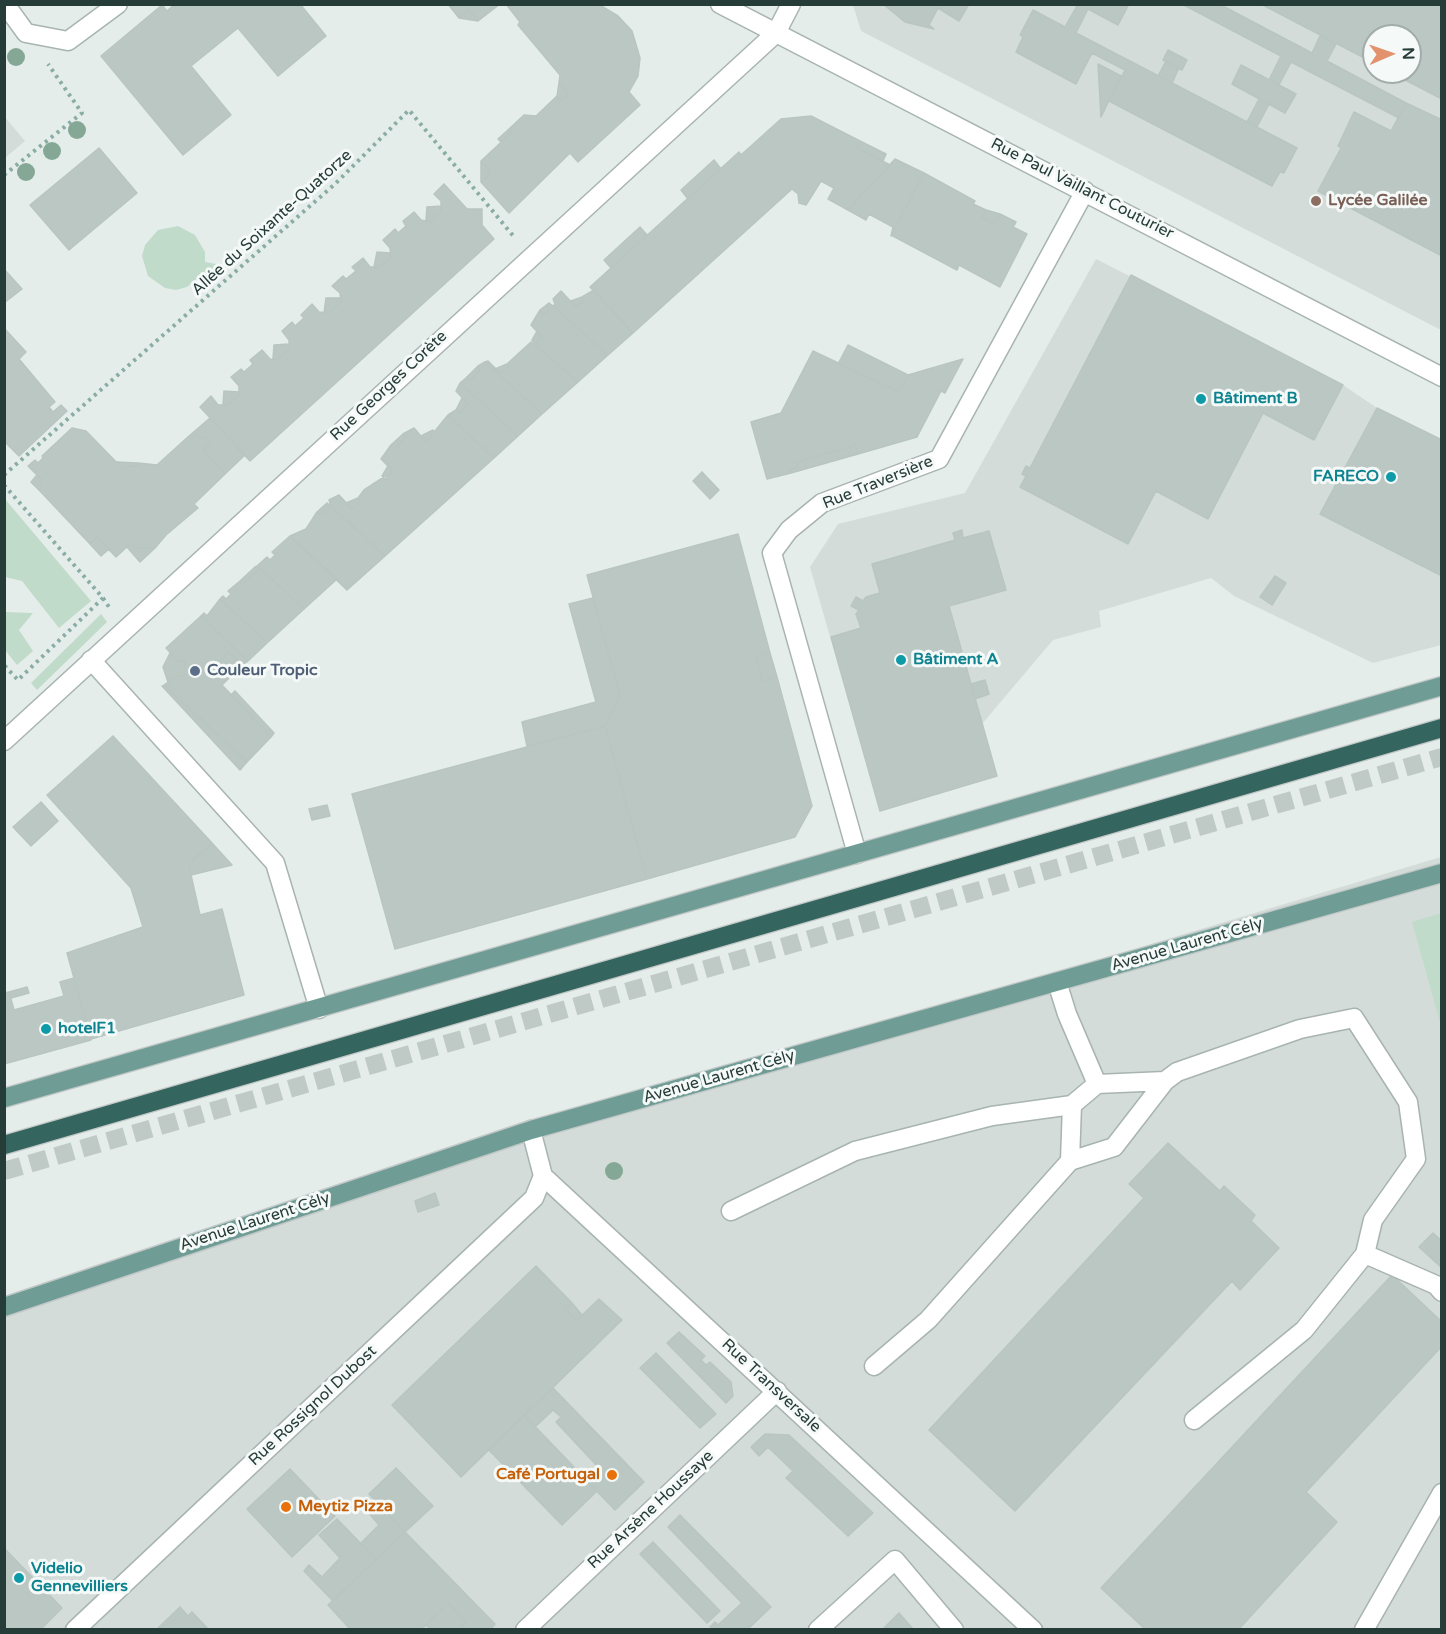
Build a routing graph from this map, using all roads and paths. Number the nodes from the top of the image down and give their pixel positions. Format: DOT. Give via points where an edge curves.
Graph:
graph roads {
  1 [pos="5,4"];
  2 [pos="118,4"];
  3 [pos="720,4"];
  4 [pos="791,4"];
  5 [pos="26,33"];
  6 [pos="776,33"];
  7 [pos="4,175"];
  8 [pos="1085,191"];
  9 [pos="531,256"];
  10 [pos="1442,377"];
  11 [pos="4,475"];
  12 [pos="4,485"];
  13 [pos="90,660"];
  14 [pos="4,664"];
  15 [pos="1442,686"];
  16 [pos="1442,728"];
  17 [pos="4,741"];
  18 [pos="857,854"];
  19 [pos="1442,873"];
  20 [pos="1058,982"];
  21 [pos="319,1009"];
  22 [pos="1165,1082"];
  23 [pos="1097,1084"];
  24 [pos="4,1098"];
  25 [pos="1072,1105"];
  26 [pos="531,1130"];
  27 [pos="4,1145"];
  28 [pos="1070,1161"];
  29 [pos="543,1176"];
  30 [pos="731,1211"];
  31 [pos="1365,1254"];
  32 [pos="1442,1292"];
  33 [pos="4,1307"];
  34 [pos="874,1366"];
  35 [pos="777,1391"];
  36 [pos="1194,1420"];
  37 [pos="1442,1493"];
  38 [pos="75,1629"];
  39 [pos="525,1629"];
  40 [pos="818,1629"];
  41 [pos="954,1629"];
  42 [pos="1033,1629"];
  43 [pos="1364,1629"];
  1 -- 5 [label="street"];
  2 -- 5 [label="street" via="68,41"];
  3 -- 6 [label="street, Rue Paul Vaillant Couturier"];
  4 -- 6 [label="street"];
  5 -- 7 [label="path" via="82,113"];
  6 -- 8 [label="street, Rue Paul Vaillant Couturier"];
  6 -- 9 [label="street, Rue Georges Corète"];
  8 -- 10 [label="street, Rue Paul Vaillant Couturier"];
  8 -- 18 [label="street, Rue Traversière" via="939,459 822,503 789,530 772,553"];
  9 -- 11 [label="path, Allée du Soixante-Quatorze" via="409,110 335,184"];
  9 -- 13 [label="street, Rue Georges Corète"];
  12 -- 14 [label="path" via="103,598 18,680"];
  13 -- 17 [label="street, Rue Georges Corète"];
  13 -- 21 [label="street" via="275,863"];
  15 -- 18 [label="main road"];
  16 -- 27 [label="highway"];
  18 -- 21 [label="main road"];
  19 -- 20 [label="main road, Avenue Laurent Cély"];
  20 -- 23 [label="street" via="1067,1014"];
  20 -- 26 [label="main road, Avenue Laurent Cély"];
  21 -- 24 [label="main road"];
  22 -- 23 [label="street"];
  22 -- 28 [label="street" via="1114,1147"];
  22 -- 31 [label="street" via="1177,1072 1300,1029 1354,1018 1408,1102 1416,1159 1373,1220"];
  23 -- 25 [label="street"];
  25 -- 28 [label="street"];
  25 -- 30 [label="street" via="992,1116 855,1151"];
  26 -- 29 [label="street"];
  26 -- 33 [label="main road, Avenue Laurent Cély"];
  28 -- 34 [label="street" via="928,1320"];
  29 -- 35 [label="street, Rue Transversale"];
  29 -- 38 [label="street, Rue Rossignol Dubost" via="534,1198"];
  31 -- 32 [label="street" via="1436,1285"];
  31 -- 36 [label="street" via="1304,1330"];
  35 -- 39 [label="street, Rue Arsène Houssaye"];
  35 -- 42 [label="street, Rue Transversale"];
  37 -- 43 [label="street"];
  40 -- 41 [label="street" via="895,1560"];
}
